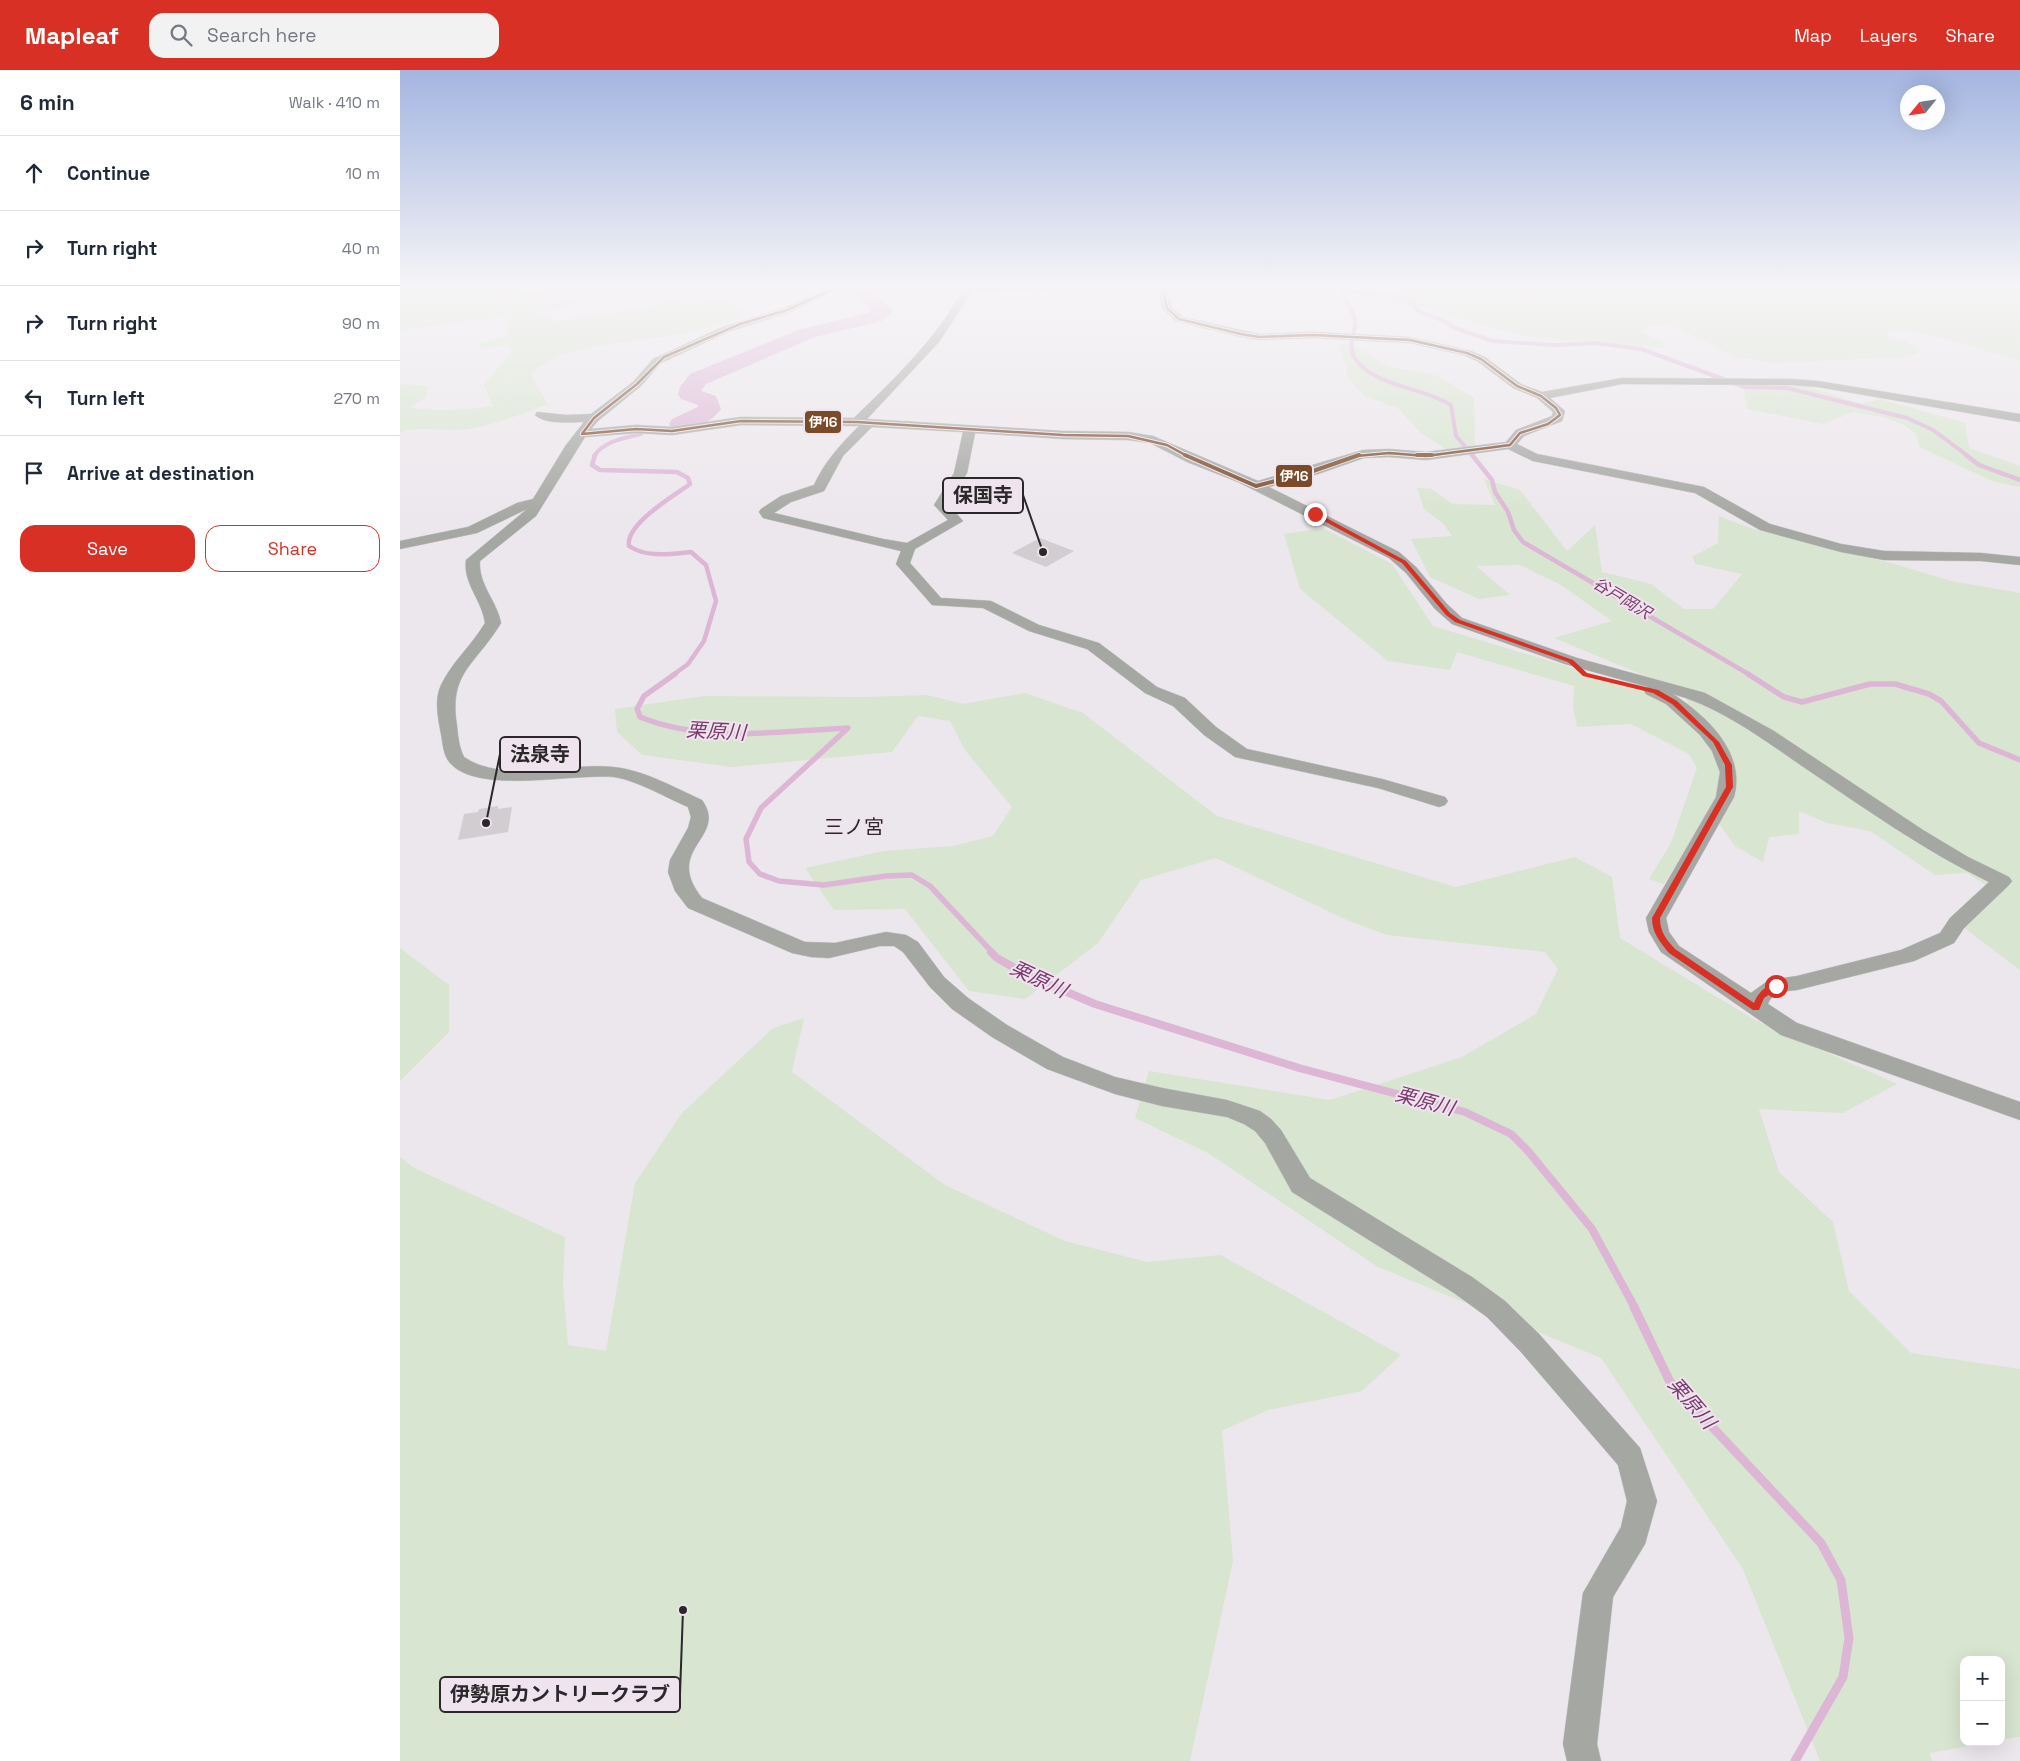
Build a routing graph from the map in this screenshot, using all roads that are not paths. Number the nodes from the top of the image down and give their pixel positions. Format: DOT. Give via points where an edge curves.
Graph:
graph roads {
  1 [pos="655,364"];
  2 [pos="913,364"];
  3 [pos="1488,364"];
  4 [pos="1541,396"];
  5 [pos="541,415"];
  6 [pos="594,418"];
  7 [pos="2020,418"];
  8 [pos="863,422"];
  9 [pos="970,428"];
  10 [pos="582,434"];
  11 [pos="1510,445"];
  12 [pos="1256,486"];
  13 [pos="539,502"];
  14 [pos="400,545"];
  15 [pos="909,547"];
  16 [pos="2020,561"];
  17 [pos="1570,661"];
  18 [pos="1439,801"];
  19 [pos="1756,1008"];
  20 [pos="2020,1111"];
  21 [pos="1584,1761"];
  1 -- 6 [label="street" via="637,384"];
  2 -- 8 [label="street"];
  3 -- 4 [label="street" via="1517,386"];
  4 -- 7 [label="street" via="1622,381 1793,382"];
  4 -- 11 [label="street" via="1560,415 1520,433"];
  5 -- 6 [label="street" via="566,419"];
  6 -- 10 [label="street"];
  8 -- 9 [label="street"];
  8 -- 10 [label="street" via="741,420 672,431 636,429"];
  8 -- 15 [label="street" via="829,466 819,488 786,499 766,512 768,516 794,524 843,533 877,544"];
  9 -- 12 [label="street" via="1153,440"];
  9 -- 15 [label="street" via="957,480 941,505 956,521"];
  10 -- 13 [label="street" via="572,445"];
  11 -- 12 [label="street" via="1426,456 1363,454"];
  11 -- 16 [label="street" via="1533,457 1558,463 1699,490 1717,497 1765,527 1864,553 1985,556"];
  12 -- 17 [label="street" via="1399,558 1457,621"];
  13 -- 14 [label="street" via="522,506 472,530"];
  13 -- 21 [label="street" via="516,527 473,560 472,572 493,615 493,623 454,676 445,701 452,751 464,766 484,774 504,775 614,772 685,799 696,804 701,821 678,862 677,875 682,890 694,903 799,948 814,951 847,948 876,940 901,941 962,1007 1070,1071 1163,1097 1226,1108 1250,1116 1274,1138 1301,1185 1463,1285 1496,1309 1530,1343 1630,1458 1642,1501 1634,1533 1598,1593 1580,1744"];
  15 -- 18 [label="street" via="903,564 937,602 986,604 1034,628 1093,646 1151,690 1179,702 1210,731 1242,753 1382,784"];
  17 -- 19 [label="street" via="1585,674 1666,697 1704,728 1722,752 1728,765 1729,787 1656,918 1656,928 1672,951"];
  17 -- 19 [label="street" via="1688,692 1712,702 1768,735 1916,834 2002,881 1957,923 1947,938 1907,956 1776,986 1760,996"];
  19 -- 20 [label="street" via="1789,1029"];
}
